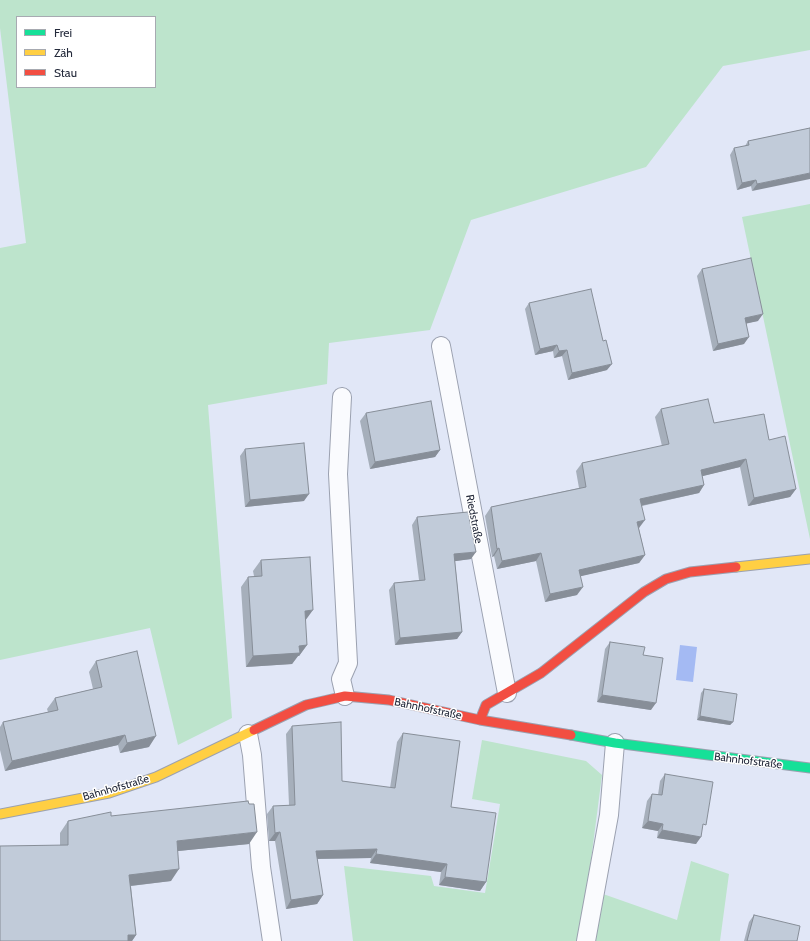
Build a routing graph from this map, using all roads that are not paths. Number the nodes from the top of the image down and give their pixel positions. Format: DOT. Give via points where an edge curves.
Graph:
graph roads {
  1 [pos="441,346"];
  2 [pos="342,397"];
  3 [pos="810,559"];
  4 [pos="507,693"];
  5 [pos="345,696"];
  6 [pos="480,720"];
  7 [pos="248,734"];
  8 [pos="615,743"];
  9 [pos="810,768"];
  10 [pos="0,814"];
  11 [pos="272,941"];
  12 [pos="586,941"];
  1 -- 4 [label="lane, Riedstraße"];
  2 -- 5 [label="lane" via="338,474 348,664 341,679"];
  3 -- 4 [label="street" via="690,572 666,579 644,592 541,673"];
  4 -- 6 [label="street" via="486,705"];
  5 -- 6 [label="street, Bahnhofstraße" via="389,700"];
  5 -- 7 [label="street, Bahnhofstraße" via="306,705"];
  6 -- 8 [label="street, Bahnhofstraße"];
  7 -- 10 [label="street, Bahnhofstraße" via="156,777 109,792"];
  7 -- 11 [label="lane" via="261,867"];
  8 -- 9 [label="street, Bahnhofstraße"];
  8 -- 12 [label="lane" via="609,815"];
}
